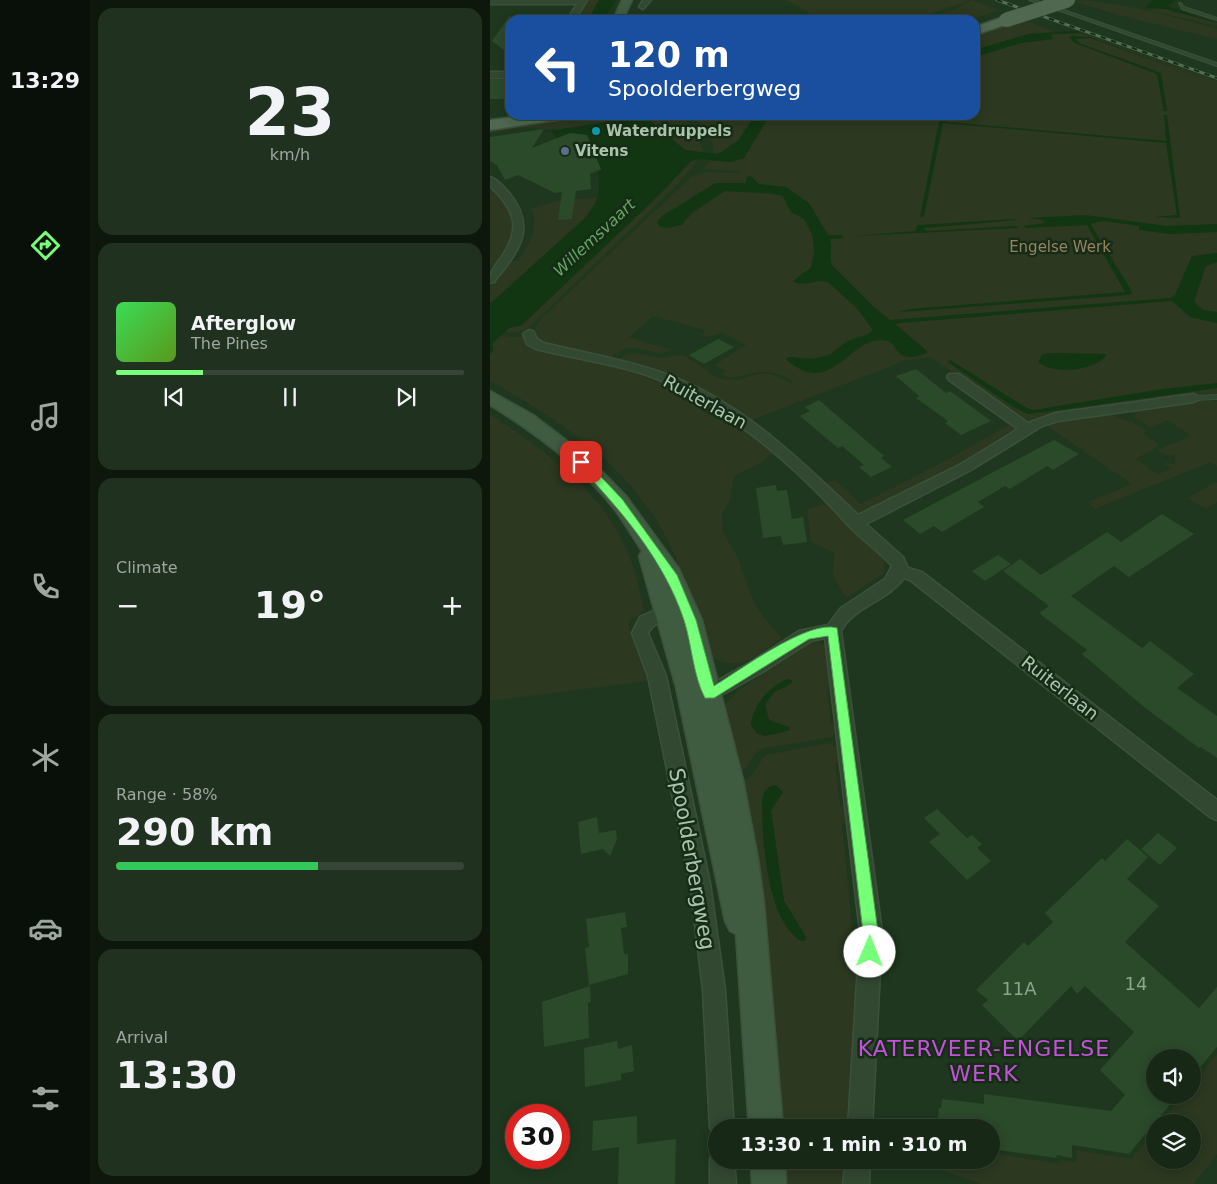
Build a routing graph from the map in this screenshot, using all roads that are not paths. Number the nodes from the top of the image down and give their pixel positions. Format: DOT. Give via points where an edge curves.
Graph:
graph roads {
  1 [pos="627,0"];
  2 [pos="1030,0"];
  3 [pos="1043,0"];
  4 [pos="1068,0"];
  5 [pos="1188,0"];
  6 [pos="490,1"];
  7 [pos="642,2"];
  8 [pos="581,3"];
  9 [pos="1180,4"];
  10 [pos="490,7"];
  11 [pos="574,15"];
  12 [pos="620,15"];
  13 [pos="633,15"];
  14 [pos="1217,15"];
  15 [pos="1217,19"];
  16 [pos="980,20"];
  17 [pos="980,29"];
  18 [pos="1217,65"];
  19 [pos="490,75"];
  20 [pos="505,75"];
  21 [pos="505,109"];
  22 [pos="490,111"];
  23 [pos="526,120"];
  24 [pos="490,125"];
  25 [pos="490,180"];
  26 [pos="490,280"];
  27 [pos="528,334"];
  28 [pos="954,377"];
  29 [pos="490,396"];
  30 [pos="1217,397"];
  31 [pos="1194,398"];
  32 [pos="1028,428"];
  33 [pos="855,524"];
  34 [pos="648,544"];
  35 [pos="900,571"];
  36 [pos="668,611"];
  37 [pos="833,631"];
  38 [pos="700,698"];
  39 [pos="1217,811"];
  40 [pos="722,1119"];
  41 [pos="765,1119"];
  42 [pos="860,1119"];
  43 [pos="722,1169"];
  44 [pos="768,1169"];
  45 [pos="857,1169"];
  46 [pos="723,1184"];
  47 [pos="769,1184"];
  48 [pos="856,1184"];
  1 -- 12 [label="main road"];
  2 -- 18 [label="lane"];
  3 -- 16 [label="main road"];
  4 -- 17 [label="main road, bridge"];
  5 -- 9 [label="lane"];
  6 -- 8 [label="street"];
  7 -- 13 [label="main road"];
  8 -- 10 [label="street"];
  8 -- 11 [label="street"];
  9 -- 14 [label="lane"];
  9 -- 15 [label="lane" via="1183,8"];
  19 -- 20 [label="street"];
  21 -- 22 [label="main road"];
  23 -- 24 [label="main road"];
  25 -- 26 [label="street" via="516,209 521,222 512,249"];
  27 -- 33 [label="street, Ruiterlaan" via="531,341 540,346 639,370 686,388 766,437 812,478"];
  28 -- 32 [label="street"];
  29 -- 34 [label="main road, Spoolderbergweg" via="526,419 581,462 619,501"];
  30 -- 31 [label="lane"];
  31 -- 32 [label="street" via="1052,418"];
  32 -- 33 [label="street" via="966,467"];
  33 -- 35 [label="street, Ruiterlaan" via="897,561"];
  34 -- 36 [label="main road, Spoolderbergweg"];
  34 -- 38 [label="main road, Spoolderbergweg" via="671,575 690,620"];
  35 -- 37 [label="street" via="891,583 836,621"];
  35 -- 39 [label="street, Ruiterlaan" via="916,576"];
  36 -- 38 [label="main road, Spoolderbergweg"];
  36 -- 40 [label="street, Spoolderbergweg" via="646,621 640,633 657,676 700,883 714,990"];
  37 -- 38 [label="street" via="805,636"];
  37 -- 42 [label="street" via="870,932"];
  38 -- 41 [label="main road, Spoolderbergweg" via="738,916 752,955"];
  43 -- 46 [label="street"];
  44 -- 47 [label="main road"];
  45 -- 48 [label="street"];
}
